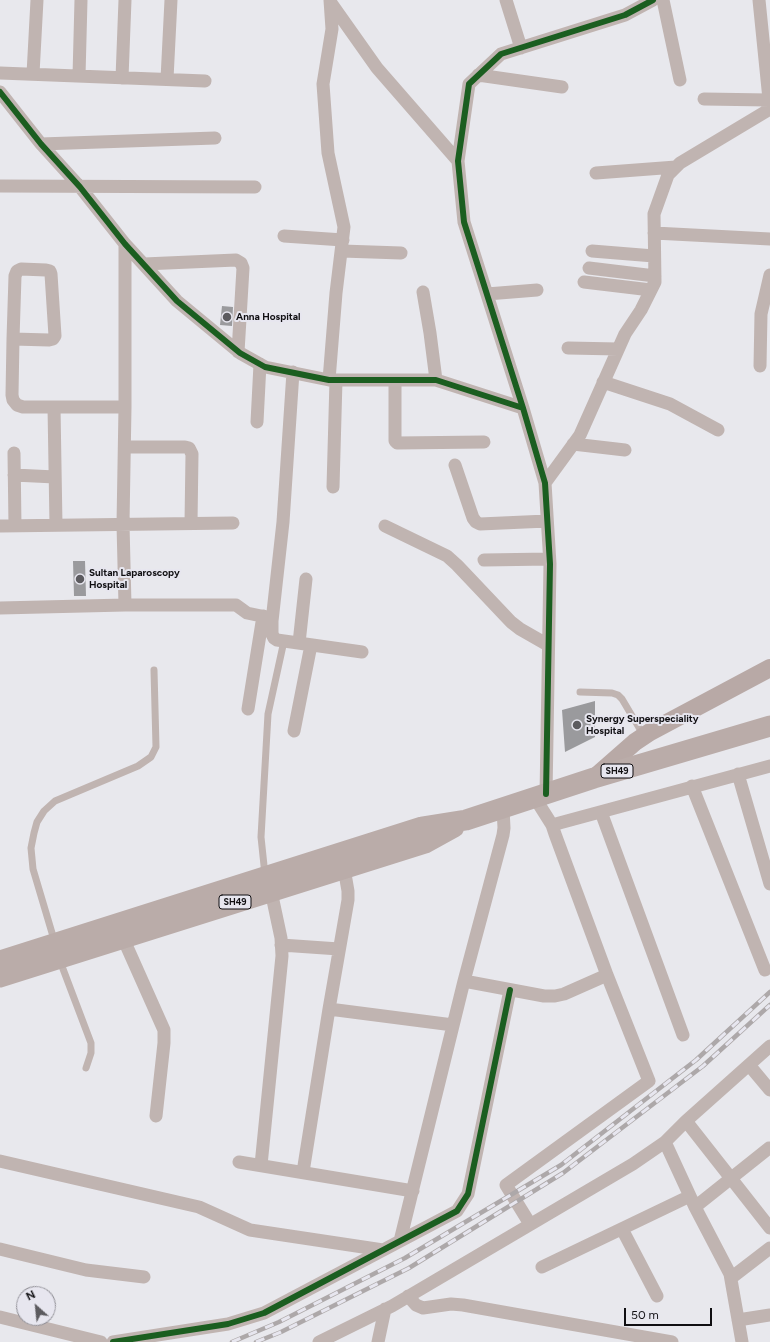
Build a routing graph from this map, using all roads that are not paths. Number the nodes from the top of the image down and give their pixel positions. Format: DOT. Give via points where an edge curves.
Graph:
graph roads {
  1 [pos="37,0"];
  2 [pos="81,0"];
  3 [pos="125,0"];
  4 [pos="171,0"];
  5 [pos="506,0"];
  6 [pos="653,0"];
  7 [pos="663,0"];
  8 [pos="759,0"];
  9 [pos="331,2"];
  10 [pos="521,48"];
  11 [pos="0,73"];
  12 [pos="33,74"];
  13 [pos="478,75"];
  14 [pos="79,76"];
  15 [pos="122,78"];
  16 [pos="167,79"];
  17 [pos="680,80"];
  18 [pos="205,81"];
  19 [pos="562,86"];
  20 [pos="0,92"];
  21 [pos="704,99"];
  22 [pos="769,100"];
  23 [pos="215,138"];
  24 [pos="41,144"];
  25 [pos="458,161"];
  26 [pos="676,167"];
  27 [pos="596,173"];
  28 [pos="0,186"];
  29 [pos="80,187"];
  30 [pos="255,187"];
  31 [pos="654,233"];
  32 [pos="284,236"];
  33 [pos="770,239"];
  34 [pos="125,244"];
  35 [pos="342,245"];
  36 [pos="592,251"];
  37 [pos="401,252"];
  38 [pos="654,256"];
  39 [pos="144,264"];
  40 [pos="589,268"];
  41 [pos="770,275"];
  42 [pos="655,276"];
  43 [pos="584,282"];
  44 [pos="536,290"];
  45 [pos="651,290"];
  46 [pos="423,292"];
  47 [pos="487,294"];
  48 [pos="13,339"];
  49 [pos="568,348"];
  50 [pos="618,349"];
  51 [pos="238,352"];
  52 [pos="260,364"];
  53 [pos="760,366"];
  54 [pos="293,372"];
  55 [pos="333,380"];
  56 [pos="394,380"];
  57 [pos="436,380"];
  58 [pos="603,382"];
  59 [pos="54,407"];
  60 [pos="125,407"];
  61 [pos="523,408"];
  62 [pos="257,422"];
  63 [pos="718,430"];
  64 [pos="484,442"];
  65 [pos="573,444"];
  66 [pos="125,447"];
  67 [pos="625,450"];
  68 [pos="14,453"];
  69 [pos="455,465"];
  70 [pos="14,475"];
  71 [pos="55,477"];
  72 [pos="545,483"];
  73 [pos="333,487"];
  74 [pos="547,521"];
  75 [pos="233,523"];
  76 [pos="123,524"];
  77 [pos="191,524"];
  78 [pos="56,525"];
  79 [pos="0,526"];
  80 [pos="15,526"];
  81 [pos="385,526"];
  82 [pos="549,559"];
  83 [pos="484,560"];
  84 [pos="306,580"];
  85 [pos="125,605"];
  86 [pos="0,608"];
  87 [pos="267,619"];
  88 [pos="284,641"];
  89 [pos="305,644"];
  90 [pos="548,645"];
  91 [pos="362,652"];
  92 [pos="770,668"];
  93 [pos="154,670"];
  94 [pos="580,692"];
  95 [pos="248,709"];
  96 [pos="770,726"];
  97 [pos="294,731"];
  98 [pos="644,736"];
  99 [pos="770,766"];
  100 [pos="738,774"];
  101 [pos="594,778"];
  102 [pos="692,786"];
  103 [pos="540,796"];
  104 [pos="503,808"];
  105 [pos="602,812"];
  106 [pos="466,820"];
  107 [pos="552,825"];
  108 [pos="344,868"];
  109 [pos="268,884"];
  110 [pos="770,884"];
  111 [pos="123,938"];
  112 [pos="281,945"];
  113 [pos="339,949"];
  114 [pos="57,951"];
  115 [pos="0,960"];
  116 [pos="764,970"];
  117 [pos="607,975"];
  118 [pos="0,977"];
  119 [pos="464,981"];
  120 [pos="510,990"];
  121 [pos="328,1010"];
  122 [pos="453,1025"];
  123 [pos="683,1035"];
  124 [pos="770,1046"];
  125 [pos="749,1065"];
  126 [pos="86,1068"];
  127 [pos="770,1090"];
  128 [pos="156,1116"];
  129 [pos="686,1121"];
  130 [pos="665,1142"];
  131 [pos="769,1148"];
  132 [pos="0,1161"];
  133 [pos="239,1162"];
  134 [pos="261,1165"];
  135 [pos="303,1172"];
  136 [pos="731,1178"];
  137 [pos="412,1191"];
  138 [pos="693,1202"];
  139 [pos="530,1224"];
  140 [pos="770,1228"];
  141 [pos="622,1229"];
  142 [pos="400,1241"];
  143 [pos="770,1248"];
  144 [pos="0,1249"];
  145 [pos="384,1250"];
  146 [pos="542,1267"];
  147 [pos="144,1277"];
  148 [pos="731,1278"];
  149 [pos="408,1296"];
  150 [pos="657,1296"];
  151 [pos="385,1309"];
  152 [pos="770,1315"];
  153 [pos="0,1317"];
  154 [pos="738,1320"];
  155 [pos="382,1341"];
  156 [pos="101,1342"];
  157 [pos="113,1342"];
  158 [pos="319,1342"];
  159 [pos="672,1342"];
  160 [pos="742,1342"];
  1 -- 12 [label="street"];
  2 -- 14 [label="street"];
  3 -- 15 [label="street"];
  4 -- 16 [label="street"];
  5 -- 10 [label="street"];
  6 -- 10 [label="street" via="625,15"];
  7 -- 17 [label="street"];
  8 -- 22 [label="street"];
  9 -- 25 [label="street" via="377,68"];
  9 -- 35 [label="street" via="332,29 323,84 328,153 344,227"];
  10 -- 13 [label="street" via="501,54"];
  11 -- 12 [label="street"];
  12 -- 14 [label="street"];
  13 -- 19 [label="street"];
  13 -- 25 [label="street" via="469,84"];
  14 -- 15 [label="street"];
  15 -- 16 [label="street"];
  16 -- 18 [label="street"];
  20 -- 24 [label="street"];
  21 -- 22 [label="street"];
  22 -- 26 [label="street" via="770,109"];
  23 -- 24 [label="street"];
  24 -- 29 [label="street"];
  25 -- 47 [label="street" via="464,222"];
  26 -- 27 [label="street"];
  26 -- 31 [label="street" via="668,175 654,214"];
  28 -- 29 [label="street"];
  29 -- 30 [label="street"];
  29 -- 34 [label="street"];
  31 -- 33 [label="street"];
  31 -- 38 [label="street"];
  32 -- 35 [label="street"];
  34 -- 39 [label="street"];
  34 -- 60 [label="street"];
  35 -- 37 [label="street"];
  35 -- 55 [label="street" via="336,293"];
  36 -- 38 [label="street"];
  38 -- 42 [label="street"];
  39 -- 51 [label="street" via="177,301"];
  39 -- 51 [label="street" via="236,260 241,263 243,268"];
  40 -- 42 [label="street"];
  41 -- 53 [label="street" via="761,314"];
  42 -- 45 [label="street"];
  43 -- 45 [label="street"];
  44 -- 47 [label="street"];
  45 -- 50 [label="street" via="624,334"];
  46 -- 57 [label="street"];
  47 -- 61 [label="street"];
  48 -- 48 [label="street" via="17,271 50,271 55,336 49,340"];
  48 -- 59 [label="street" via="13,400 23,407"];
  49 -- 50 [label="street"];
  50 -- 58 [label="street"];
  51 -- 52 [label="street"];
  52 -- 54 [label="street"];
  52 -- 62 [label="street"];
  54 -- 55 [label="street"];
  54 -- 87 [label="street" via="283,522"];
  55 -- 56 [label="street"];
  55 -- 73 [label="street"];
  56 -- 57 [label="street"];
  56 -- 64 [label="street" via="394,437 397,443"];
  57 -- 61 [label="street"];
  58 -- 63 [label="street" via="670,404"];
  58 -- 65 [label="street" via="580,435"];
  59 -- 60 [label="street"];
  59 -- 71 [label="street"];
  60 -- 66 [label="street"];
  61 -- 72 [label="street"];
  65 -- 67 [label="street"];
  65 -- 72 [label="street"];
  66 -- 76 [label="street"];
  66 -- 77 [label="street" via="189,448 192,454"];
  68 -- 70 [label="street"];
  69 -- 74 [label="street" via="476,522 480,524"];
  70 -- 71 [label="street"];
  70 -- 80 [label="street"];
  71 -- 78 [label="street"];
  72 -- 74 [label="street"];
  74 -- 82 [label="street"];
  75 -- 77 [label="street"];
  76 -- 77 [label="street"];
  76 -- 78 [label="street"];
  76 -- 85 [label="street"];
  78 -- 80 [label="street"];
  79 -- 80 [label="street"];
  81 -- 90 [label="street" via="447,556 511,622"];
  82 -- 83 [label="street"];
  82 -- 90 [label="street"];
  84 -- 89 [label="street"];
  85 -- 86 [label="street"];
  85 -- 87 [label="street" via="236,605 247,614"];
  87 -- 88 [label="street" via="274,638"];
  87 -- 95 [label="street"];
  88 -- 89 [label="street"];
  88 -- 109 [label="lane" via="268,714 261,837"];
  89 -- 91 [label="street"];
  89 -- 97 [label="street"];
  90 -- 103 [label="street"];
  92 -- 98 [label="main road"];
  93 -- 114 [label="lane" via="156,747 151,757 138,766 55,801 37,822 31,848 33,869"];
  94 -- 98 [label="lane" via="612,692 618,695"];
  96 -- 101 [label="main road, SH49"];
  98 -- 101 [label="main road"];
  99 -- 100 [label="street"];
  100 -- 102 [label="street"];
  100 -- 110 [label="street"];
  101 -- 103 [label="main road, SH49"];
  102 -- 105 [label="street"];
  102 -- 116 [label="street"];
  103 -- 104 [label="main road, SH49"];
  103 -- 107 [label="street"];
  104 -- 106 [label="main road, SH49"];
  104 -- 119 [label="street" via="503,835"];
  105 -- 107 [label="street"];
  105 -- 123 [label="street"];
  106 -- 108 [label="main road, SH49" via="424,843"];
  106 -- 109 [label="main road, SH49" via="422,827"];
  107 -- 117 [label="street"];
  108 -- 109 [label="main road, SH49"];
  108 -- 113 [label="street" via="348,891"];
  109 -- 111 [label="main road, SH49"];
  109 -- 112 [label="street"];
  109 -- 114 [label="main road, SH49"];
  111 -- 114 [label="main road, SH49"];
  111 -- 128 [label="street" via="164,1030"];
  112 -- 113 [label="street"];
  112 -- 134 [label="street"];
  113 -- 121 [label="street"];
  114 -- 115 [label="main road, SH49"];
  114 -- 118 [label="main road, SH49"];
  114 -- 126 [label="lane" via="91,1043"];
  117 -- 120 [label="street" via="554,996"];
  117 -- 139 [label="street" via="649,1081 506,1184"];
  119 -- 120 [label="street"];
  119 -- 122 [label="street"];
  120 -- 142 [label="street" via="468,1194 457,1211"];
  121 -- 122 [label="street"];
  121 -- 135 [label="street"];
  122 -- 137 [label="street"];
  124 -- 125 [label="street"];
  125 -- 127 [label="street"];
  125 -- 129 [label="street"];
  129 -- 130 [label="street"];
  129 -- 136 [label="street"];
  130 -- 138 [label="street"];
  130 -- 139 [label="street" via="633,1164"];
  131 -- 136 [label="street"];
  132 -- 145 [label="street" via="199,1207 250,1230"];
  133 -- 134 [label="street"];
  134 -- 135 [label="street"];
  135 -- 137 [label="street"];
  136 -- 138 [label="street"];
  136 -- 140 [label="street"];
  137 -- 142 [label="street"];
  138 -- 141 [label="street"];
  138 -- 148 [label="street"];
  139 -- 149 [label="street"];
  141 -- 146 [label="street"];
  141 -- 150 [label="street"];
  142 -- 145 [label="street"];
  143 -- 148 [label="street"];
  144 -- 147 [label="street" via="86,1270"];
  145 -- 157 [label="street" via="264,1313 228,1324"];
  148 -- 154 [label="street"];
  149 -- 151 [label="street"];
  149 -- 159 [label="street" via="416,1305 423,1308 463,1305"];
  151 -- 155 [label="street"];
  151 -- 158 [label="street"];
  152 -- 154 [label="street"];
  153 -- 156 [label="street"];
  154 -- 160 [label="street"];
}
